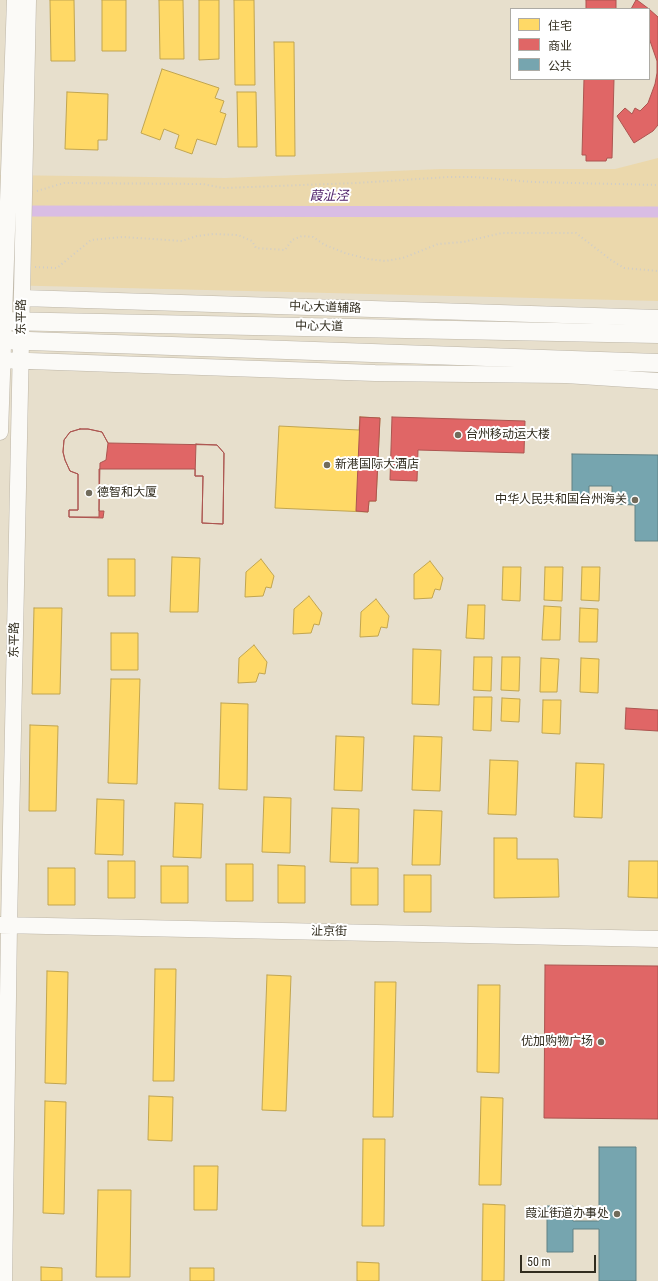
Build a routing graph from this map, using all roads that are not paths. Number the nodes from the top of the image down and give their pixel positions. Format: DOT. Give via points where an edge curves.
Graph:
graph roads {
  1 [pos="15,0"];
  2 [pos="28,0"];
  3 [pos="22,298"];
  4 [pos="658,318"];
  5 [pos="1,321"];
  6 [pos="22,321"];
  7 [pos="658,325"];
  8 [pos="638,334"];
  9 [pos="658,334"];
  10 [pos="1,340"];
  11 [pos="21,341"];
  12 [pos="1,360"];
  13 [pos="21,361"];
  14 [pos="626,362"];
  15 [pos="658,363"];
  16 [pos="658,376"];
  17 [pos="658,381"];
  18 [pos="0,432"];
  19 [pos="4,925"];
  20 [pos="658,939"];
  21 [pos="4,1281"];
  1 -- 5 [label="main road, 东平路"];
  2 -- 3 [label="main road, 东平路"];
  3 -- 4 [label="main road, 中心大道辅路"];
  3 -- 5 [label="main road"];
  3 -- 6 [label="main road, 东平路"];
  5 -- 6 [label="main road, 中心大道"];
  5 -- 10 [label="main road, 东平路"];
  6 -- 8 [label="main road, 中心大道"];
  6 -- 11 [label="main road, 东平路"];
  7 -- 8 [label="main road, 中心大道"];
  8 -- 9 [label="main road, 中心大道"];
  10 -- 11 [label="main road, 中心大道"];
  10 -- 12 [label="main road, 东平路"];
  11 -- 12 [label="main road"];
  11 -- 13 [label="main road, 东平路"];
  11 -- 14 [label="main road, 中心大道"];
  12 -- 13 [label="main road"];
  12 -- 18 [label="main road, 东平路"];
  13 -- 17 [label="main road" via="375,373 566,375"];
  13 -- 19 [label="main road, 东平路"];
  14 -- 15 [label="main road, 中心大道"];
  14 -- 16 [label="main road, 中心大道"];
  19 -- 20 [label="main road, 沚京街"];
  19 -- 21 [label="main road, 东平路"];
}
